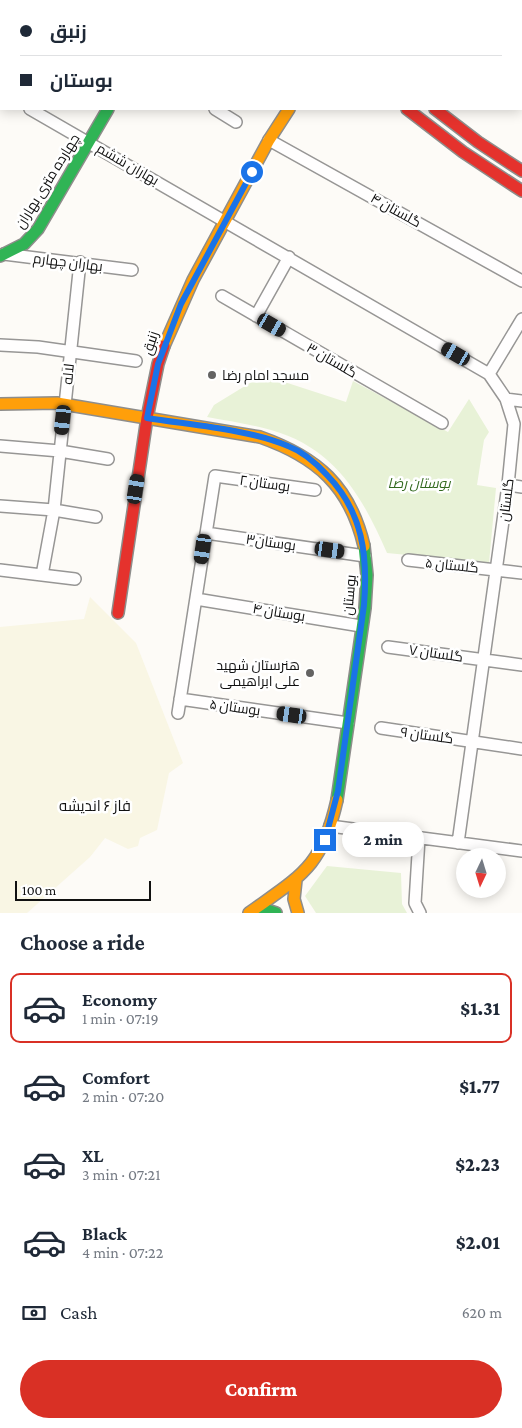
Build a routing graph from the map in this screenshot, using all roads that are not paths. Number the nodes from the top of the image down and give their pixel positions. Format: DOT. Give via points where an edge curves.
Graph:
graph roads {
  1 [pos="32,110"];
  2 [pos="107,110"];
  3 [pos="217,110"];
  4 [pos="288,110"];
  5 [pos="407,110"];
  6 [pos="436,110"];
  7 [pos="236,122"];
  8 [pos="269,140"];
  9 [pos="89,142"];
  10 [pos="522,171"];
  11 [pos="522,191"];
  12 [pos="226,221"];
  13 [pos="2,255"];
  14 [pos="289,257"];
  15 [pos="80,262"];
  16 [pos="132,270"];
  17 [pos="522,281"];
  18 [pos="222,296"];
  19 [pos="256,316"];
  20 [pos="522,319"];
  21 [pos="0,345"];
  22 [pos="70,351"];
  23 [pos="136,361"];
  24 [pos="489,374"];
  25 [pos="506,399"];
  26 [pos="522,401"];
  27 [pos="0,404"];
  28 [pos="65,404"];
  29 [pos="147,418"];
  30 [pos="442,423"];
  31 [pos="0,446"];
  32 [pos="60,451"];
  33 [pos="108,459"];
  34 [pos="508,485"];
  35 [pos="522,487"];
  36 [pos="315,490"];
  37 [pos="0,506"];
  38 [pos="54,510"];
  39 [pos="96,517"];
  40 [pos="206,533"];
  41 [pos="365,556"];
  42 [pos="408,560"];
  43 [pos="0,570"];
  44 [pos="496,570"];
  45 [pos="522,573"];
  46 [pos="42,575"];
  47 [pos="75,579"];
  48 [pos="196,599"];
  49 [pos="118,613"];
  50 [pos="361,626"];
  51 [pos="388,647"];
  52 [pos="484,660"];
  53 [pos="522,665"];
  54 [pos="180,699"];
  55 [pos="178,713"];
  56 [pos="348,723"];
  57 [pos="381,728"];
  58 [pos="473,742"];
  59 [pos="522,749"];
  60 [pos="330,826"];
  61 [pos="419,838"];
  62 [pos="458,843"];
  63 [pos="522,851"];
  64 [pos="296,880"];
  65 [pos="254,910"];
  66 [pos="276,913"];
  67 [pos="298,913"];
  68 [pos="420,913"];
  1 -- 9 [label="street, بهاران ششم"];
  2 -- 9 [label="street, چهارده متری بهاران"];
  3 -- 7 [label="street"];
  4 -- 8 [label="street, زنبق"];
  5 -- 11 [label="street" via="473,161"];
  6 -- 10 [label="street"];
  8 -- 12 [label="street, زنبق"];
  8 -- 17 [label="street, گلستان ۴"];
  9 -- 12 [label="street, بهاران ششم"];
  9 -- 13 [label="street, چهارده متری بهاران" via="38,229 24,244"];
  12 -- 14 [label="street, گلستان"];
  12 -- 29 [label="street, زنبق" via="169,332 158,364"];
  13 -- 15 [label="street, بهاران چهارم"];
  14 -- 19 [label="street"];
  14 -- 24 [label="street, گلستان"];
  15 -- 16 [label="street, بهاران چهارم"];
  15 -- 22 [label="street, لاله"];
  18 -- 19 [label="street, گلستان ۳"];
  19 -- 30 [label="street, گلستان ۳"];
  20 -- 24 [label="street"];
  21 -- 22 [label="street"];
  22 -- 23 [label="street"];
  22 -- 28 [label="street, لاله"];
  24 -- 25 [label="street, گلستان"];
  25 -- 26 [label="street"];
  25 -- 34 [label="street, گلستان" via="514,424"];
  27 -- 28 [label="street, بوستان"];
  28 -- 29 [label="street, بوستان"];
  28 -- 32 [label="street, لاله"];
  29 -- 41 [label="street, بوستان" via="260,437 301,452 317,464 343,494 358,522"];
  29 -- 49 [label="street, زنبق"];
  31 -- 32 [label="street"];
  32 -- 33 [label="street"];
  32 -- 38 [label="street, لاله"];
  34 -- 35 [label="street"];
  34 -- 44 [label="street, گلستان"];
  36 -- 40 [label="street, بوستان ۲" via="215,476"];
  37 -- 38 [label="street"];
  38 -- 39 [label="street"];
  38 -- 46 [label="street, لاله"];
  40 -- 41 [label="street, بوستان۳"];
  40 -- 48 [label="street"];
  41 -- 50 [label="street, بوستان" via="367,575"];
  42 -- 44 [label="street, گلستان ۵"];
  43 -- 46 [label="street"];
  44 -- 45 [label="street, گلستان ۵"];
  44 -- 52 [label="street, گلستان"];
  46 -- 47 [label="street"];
  48 -- 50 [label="street, بوستان ۴"];
  48 -- 54 [label="street"];
  50 -- 56 [label="street, بوستان"];
  51 -- 52 [label="street, گلستان ۷"];
  52 -- 53 [label="street, گلستان ۷"];
  52 -- 58 [label="street, گلستان"];
  54 -- 55 [label="street"];
  54 -- 56 [label="street, بوستان ۵"];
  56 -- 60 [label="street, بوستان"];
  57 -- 58 [label="street, گلستان ۹"];
  58 -- 59 [label="street, گلستان ۹"];
  58 -- 62 [label="street, گلستان"];
  60 -- 61 [label="street"];
  60 -- 64 [label="street, بوستان" via="320,852"];
  61 -- 62 [label="street"];
  61 -- 68 [label="street" via="415,903"];
  62 -- 63 [label="street"];
  64 -- 65 [label="street, بوستان"];
  64 -- 67 [label="street" via="294,900"];
  65 -- 66 [label="street"];
}
